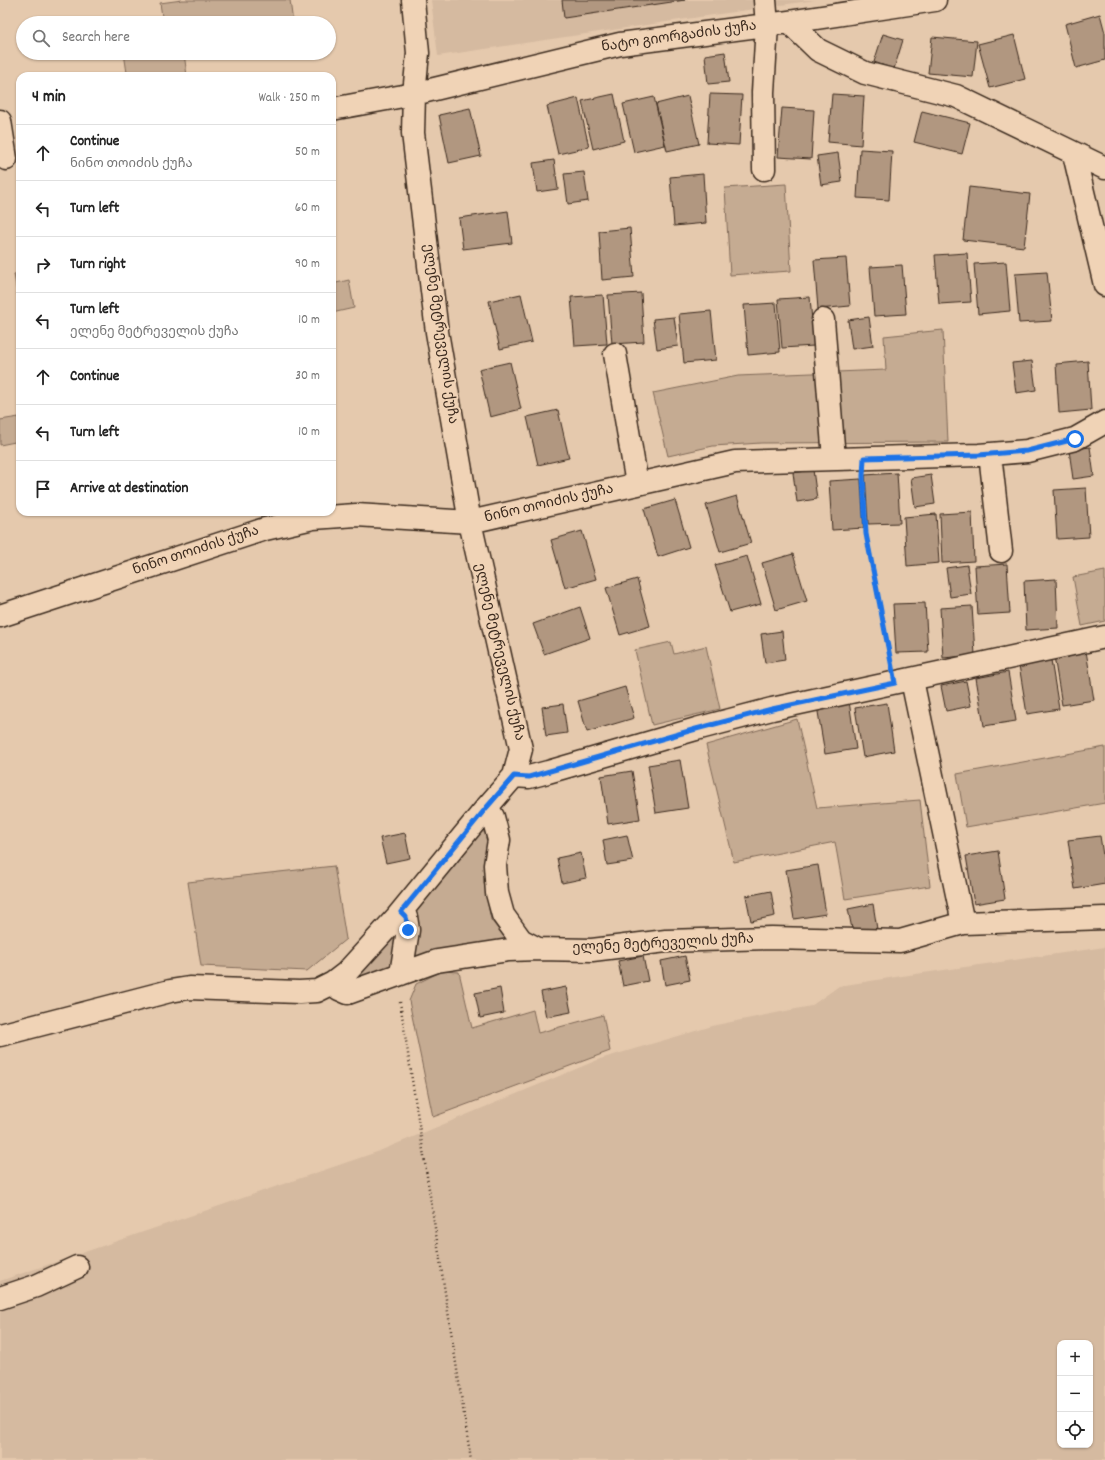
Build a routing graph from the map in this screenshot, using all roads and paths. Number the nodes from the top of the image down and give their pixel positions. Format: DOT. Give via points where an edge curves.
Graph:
graph roads {
  1 [pos="413,0"];
  2 [pos="765,0"];
  3 [pos="935,0"];
  4 [pos="789,22"];
  5 [pos="767,24"];
  6 [pos="414,94"];
  7 [pos="336,108"];
  8 [pos="0,121"];
  9 [pos="1074,154"];
  10 [pos="9,159"];
  11 [pos="1105,168"];
  12 [pos="764,169"];
  13 [pos="1105,285"];
  14 [pos="823,320"];
  15 [pos="615,354"];
  16 [pos="1105,422"];
  17 [pos="990,454"];
  18 [pos="864,458"];
  19 [pos="834,459"];
  20 [pos="637,484"];
  21 [pos="470,522"];
  22 [pos="1001,551"];
  23 [pos="0,616"];
  24 [pos="1105,637"];
  25 [pos="903,682"];
  26 [pos="514,776"];
  27 [pos="487,807"];
  28 [pos="401,912"];
  29 [pos="1105,918"];
  30 [pos="963,923"];
  31 [pos="538,949"];
  32 [pos="401,974"];
  33 [pos="333,983"];
  34 [pos="401,1007"];
  35 [pos="0,1035"];
  36 [pos="77,1267"];
  37 [pos="0,1298"];
  38 [pos="471,1460"];
  1 -- 6 [label="street, ელენე მეტრეველის ქუჩა" via="418,52"];
  2 -- 5 [label="street"];
  3 -- 4 [label="street, ნატო გიორგაძის ქუჩა"];
  4 -- 5 [label="street, ნატო გიორგაძის ქუჩა"];
  4 -- 9 [label="street" via="818,50 865,73 956,96"];
  5 -- 6 [label="street, ნატო გიორგაძის ქუჩა" via="620,44"];
  5 -- 12 [label="street" via="762,92"];
  6 -- 7 [label="street, ნატო გიორგაძის ქუჩა"];
  6 -- 21 [label="street, ელენე მეტრეველის ქუჩა" via="413,133 437,332"];
  8 -- 10 [label="street"];
  9 -- 11 [label="street"];
  9 -- 13 [label="street"];
  14 -- 19 [label="street"];
  15 -- 20 [label="street"];
  16 -- 17 [label="street, ნინო თოიძის ქუჩა" via="1075,439 1027,451"];
  17 -- 18 [label="street, ნინო თოიძის ქუჩა"];
  17 -- 22 [label="street"];
  18 -- 19 [label="street, ნინო თოიძის ქუჩა"];
  18 -- 25 [label="path" via="866,534"];
  19 -- 20 [label="street, ნინო თოიძის ქუჩა" via="735,462"];
  20 -- 21 [label="street, ნინო თოიძის ქუჩა"];
  21 -- 23 [label="street, ნინო თოიძის ქუჩა" via="356,515 313,518 265,529"];
  21 -- 26 [label="street, ელენე მეტრეველის ქუჩა" via="521,749"];
  24 -- 25 [label="street"];
  25 -- 26 [label="street" via="765,711 529,777"];
  25 -- 30 [label="street"];
  26 -- 27 [label="street, ელენე მეტრეველის ქუჩა"];
  27 -- 28 [label="street"];
  27 -- 31 [label="street, ელენე მეტრეველის ქუჩა" via="493,817 499,840 494,865 497,893 503,915 521,940"];
  28 -- 32 [label="street" via="406,917 408,930"];
  28 -- 33 [label="street" via="346,973"];
  29 -- 30 [label="street, ელენე მეტრეველის ქუჩა"];
  30 -- 31 [label="street, ელენე მეტრეველის ქუჩა" via="900,941 771,938 666,941 592,950"];
  31 -- 32 [label="street" via="509,950 437,961"];
  32 -- 33 [label="street" via="348,993"];
  33 -- 35 [label="street" via="317,991 298,992 189,988"];
  34 -- 38 [label="path"];
  36 -- 37 [label="street" via="36,1286"];
}
